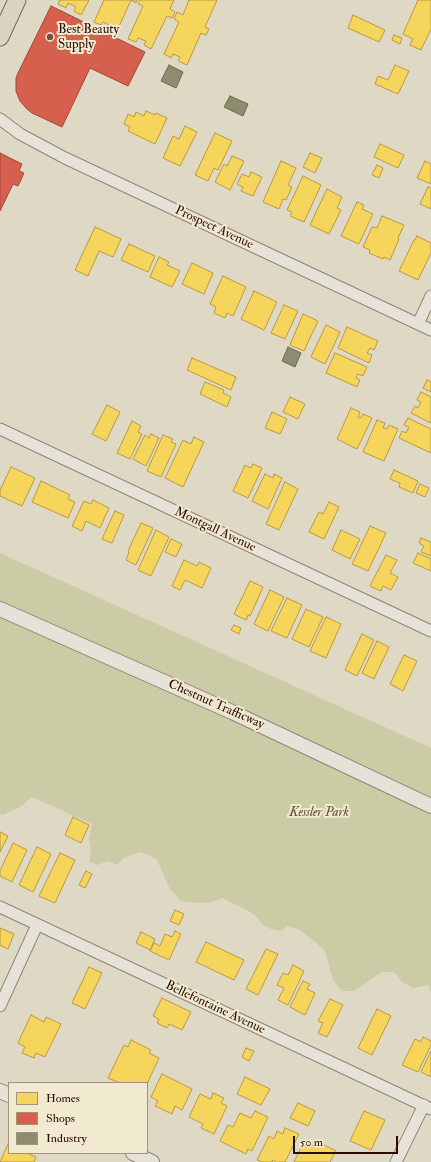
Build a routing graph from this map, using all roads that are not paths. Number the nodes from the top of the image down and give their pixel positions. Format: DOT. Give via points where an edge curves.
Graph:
graph roads {
  1 [pos="18,0"];
  2 [pos="0,37"];
  3 [pos="0,119"];
  4 [pos="431,296"];
  5 [pos="418,324"];
  6 [pos="431,330"];
  7 [pos="0,429"];
  8 [pos="0,609"];
  9 [pos="431,631"];
  10 [pos="431,806"];
  11 [pos="0,907"];
  12 [pos="37,925"];
  13 [pos="0,1006"];
  14 [pos="427,1107"];
  15 [pos="135,1154"];
  16 [pos="152,1162"];
  17 [pos="396,1162"];
  1 -- 2 [label="main road"];
  3 -- 5 [label="street, Prospect Avenue" via="20,134 65,158"];
  4 -- 5 [label="street"];
  5 -- 6 [label="street, Prospect Avenue"];
  7 -- 9 [label="street, Montgall Avenue"];
  8 -- 10 [label="street, Chestnut Trafficway" via="232,712"];
  11 -- 12 [label="street, Bellefontaine Avenue"];
  12 -- 13 [label="street"];
  12 -- 14 [label="street, Bellefontaine Avenue"];
  14 -- 17 [label="street"];
  15 -- 16 [label="street"];
}
